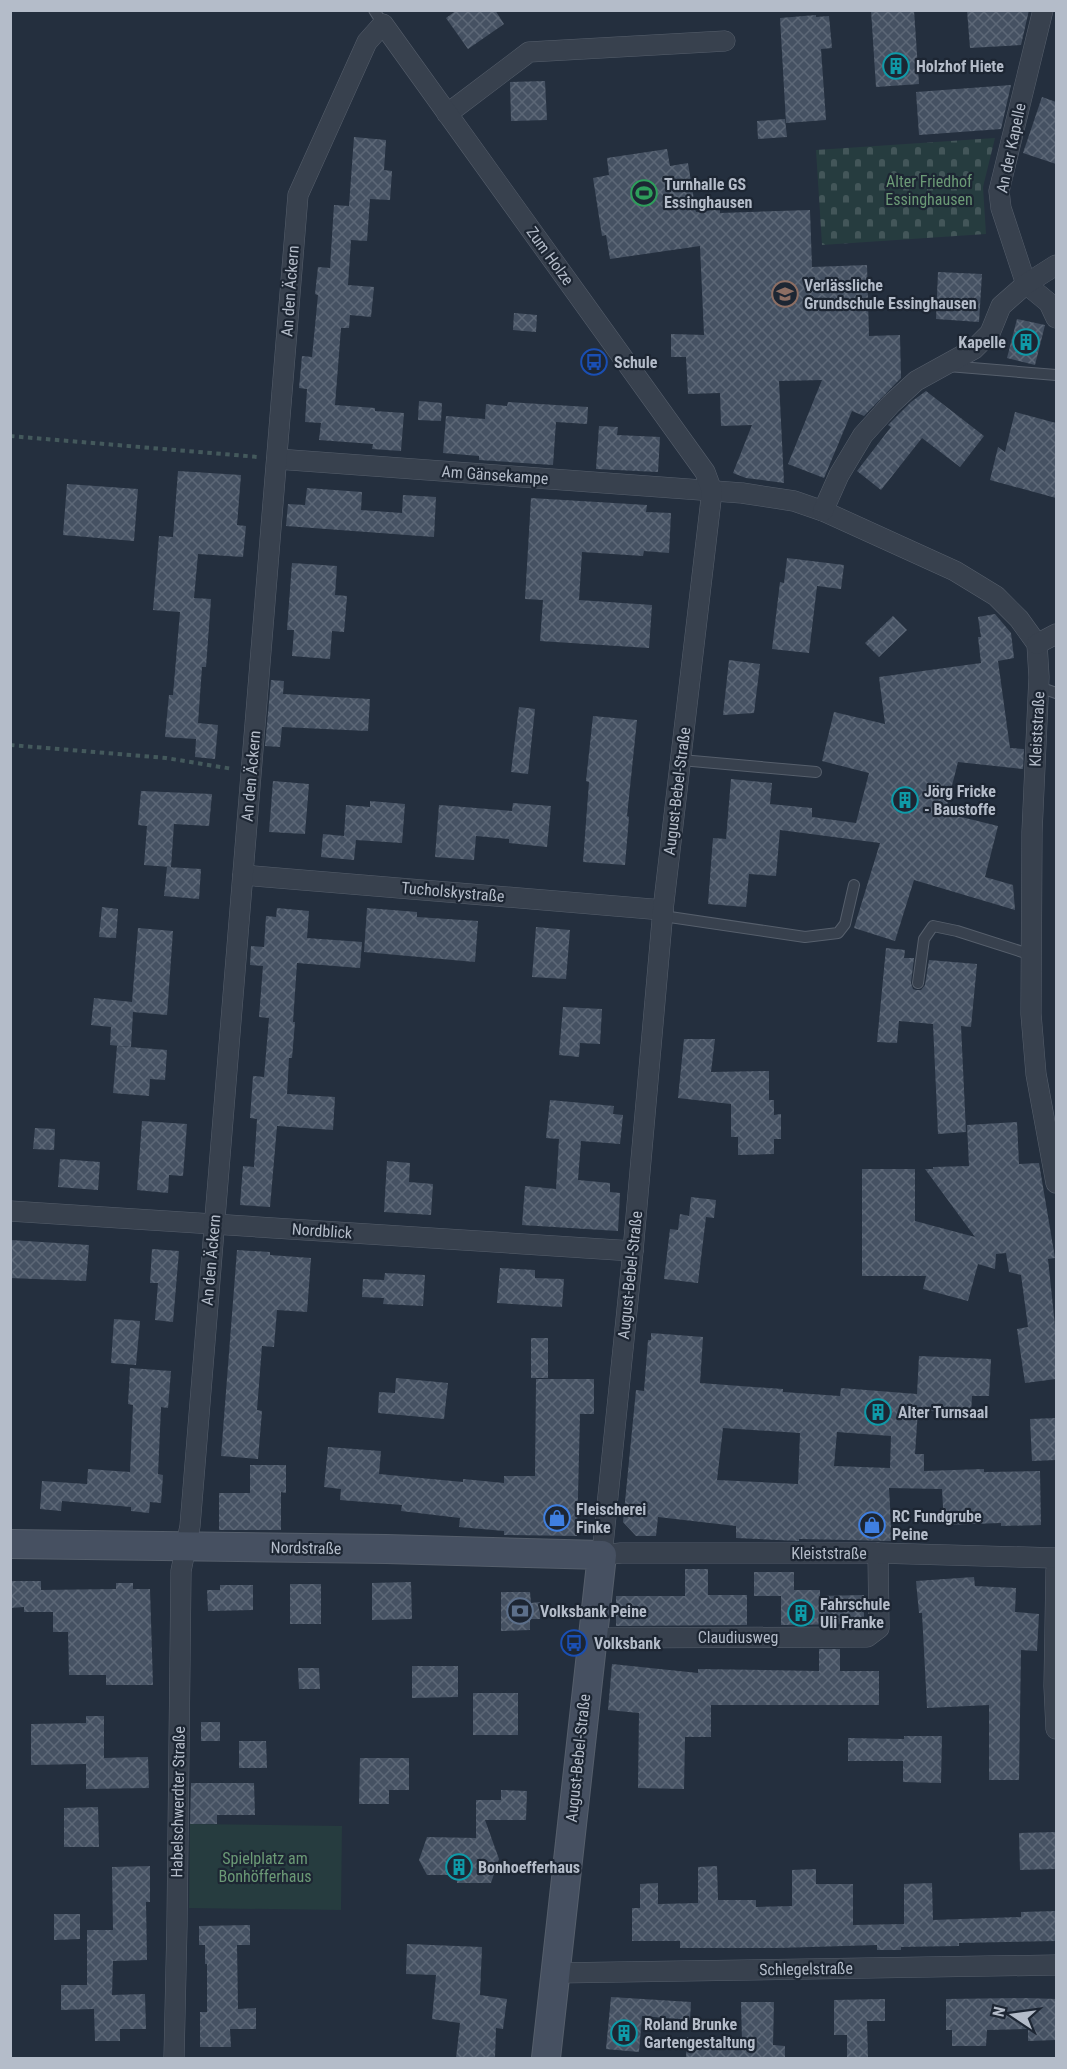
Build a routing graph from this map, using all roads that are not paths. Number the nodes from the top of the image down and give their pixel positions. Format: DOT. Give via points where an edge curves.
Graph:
graph roads {
  1 [pos="1043,10"];
  2 [pos="378,17"];
  3 [pos="725,41"];
  4 [pos="447,114"];
  5 [pos="1056,265"];
  6 [pos="1026,284"];
  7 [pos="1056,318"];
  8 [pos="945,366"];
  9 [pos="1056,375"];
  10 [pos="277,459"];
  11 [pos="712,491"];
  12 [pos="823,511"];
  13 [pos="1056,634"];
  14 [pos="1037,644"];
  15 [pos="1048,690"];
  16 [pos="681,760"];
  17 [pos="816,772"];
  18 [pos="243,875"];
  19 [pos="854,885"];
  20 [pos="663,913"];
  21 [pos="1032,955"];
  22 [pos="918,983"];
  23 [pos="1056,1182"];
  24 [pos="10,1211"];
  25 [pos="214,1224"];
  26 [pos="633,1251"];
  27 [pos="10,1544"];
  28 [pos="186,1547"];
  29 [pos="878,1553"];
  30 [pos="602,1555"];
  31 [pos="1056,1558"];
  32 [pos="1056,1570"];
  33 [pos="592,1638"];
  34 [pos="1056,1729"];
  35 [pos="1056,1965"];
  36 [pos="555,1973"];
  37 [pos="174,2058"];
  38 [pos="546,2058"];
  1 -- 6 [label="street, An der Kapelle" via="999,191"];
  2 -- 4 [label="street, Zum Holze"];
  2 -- 10 [label="street, An den Äckern" via="298,195"];
  3 -- 4 [label="street" via="530,52"];
  4 -- 11 [label="street, Zum Holze" via="705,472"];
  5 -- 6 [label="street"];
  6 -- 7 [label="street" via="1048,303"];
  6 -- 8 [label="street" via="1001,306 990,333 974,349"];
  8 -- 9 [label="lane"];
  8 -- 12 [label="street" via="916,381 863,435 838,475"];
  10 -- 11 [label="street, Am Gänsekampe"];
  10 -- 18 [label="street, An den Äckern"];
  11 -- 12 [label="street" via="794,501"];
  11 -- 16 [label="street, August-Bebel-Straße"];
  12 -- 14 [label="street" via="955,571 996,596"];
  13 -- 14 [label="street"];
  14 -- 15 [label="street, Kleiststraße"];
  15 -- 21 [label="street, Kleiststraße" via="1032,832"];
  16 -- 17 [label="lane"];
  16 -- 20 [label="street, August-Bebel-Straße"];
  18 -- 20 [label="street, Tucholskystraße"];
  18 -- 25 [label="street, An den Äckern"];
  19 -- 20 [label="lane" via="845,924 837,933 805,937"];
  20 -- 26 [label="street, August-Bebel-Straße"];
  21 -- 22 [label="lane" via="933,926 924,939"];
  21 -- 23 [label="street, Kleiststraße" via="1036,1074"];
  24 -- 25 [label="street, Nordblick"];
  25 -- 26 [label="street, Nordblick"];
  25 -- 28 [label="street, An den Äckern"];
  26 -- 30 [label="street, August-Bebel-Straße"];
  27 -- 28 [label="street, Nordstraße"];
  28 -- 30 [label="street, Nordstraße"];
  28 -- 37 [label="street, Habelschwerdter Straße" via="181,1571"];
  29 -- 30 [label="street, Kleiststraße"];
  29 -- 31 [label="street, Kleiststraße"];
  29 -- 33 [label="street, Claudiusweg" via="879,1628 867,1637"];
  30 -- 33 [label="street, August-Bebel-Straße"];
  32 -- 34 [label="street"];
  33 -- 36 [label="street, August-Bebel-Straße"];
  35 -- 36 [label="street, Schlegelstraße"];
  36 -- 38 [label="street, August-Bebel-Straße"];
}
